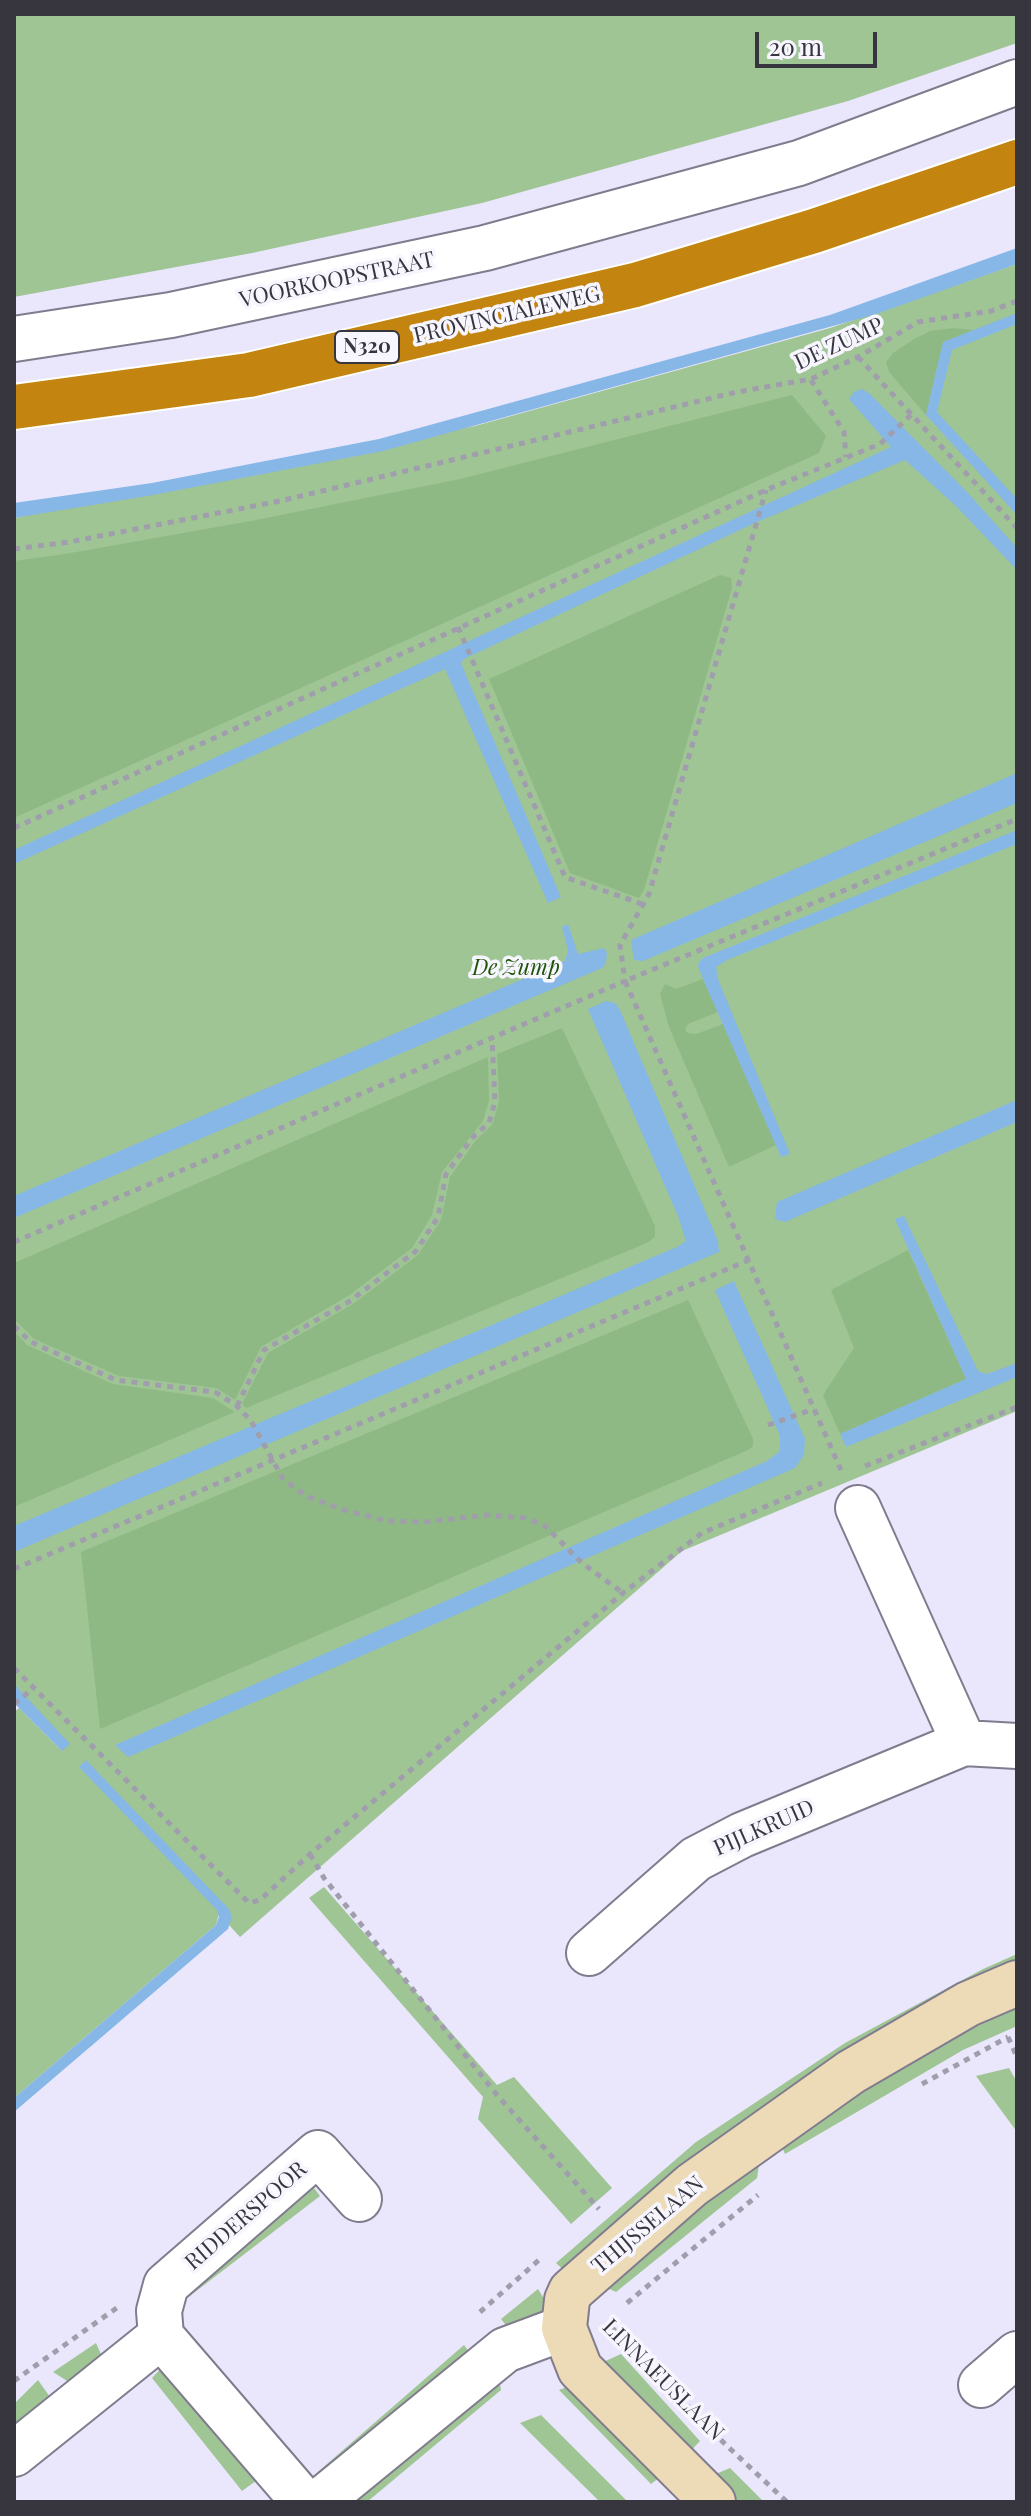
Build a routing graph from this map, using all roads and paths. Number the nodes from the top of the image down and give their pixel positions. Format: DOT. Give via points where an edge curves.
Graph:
graph roads {
  1 [pos="1017,82"];
  2 [pos="1017,162"];
  3 [pos="1017,301"];
  4 [pos="14,339"];
  5 [pos="858,357"];
  6 [pos="811,379"];
  7 [pos="14,407"];
  8 [pos="913,413"];
  9 [pos="846,457"];
  10 [pos="766,490"];
  11 [pos="1017,528"];
  12 [pos="14,549"];
  13 [pos="458,627"];
  14 [pos="1017,819"];
  15 [pos="14,828"];
  16 [pos="642,904"];
  17 [pos="625,981"];
  18 [pos="492,1037"];
  19 [pos="14,1242"];
  20 [pos="749,1260"];
  21 [pos="14,1326"];
  22 [pos="237,1406"];
  23 [pos="1017,1407"];
  24 [pos="814,1409"];
  25 [pos="768,1425"];
  26 [pos="272,1460"];
  27 [pos="847,1483"];
  28 [pos="14,1569"];
  29 [pos="623,1593"];
  30 [pos="14,1668"];
  31 [pos="34,1688"];
  32 [pos="14,1704"];
  33 [pos="964,1743"];
  34 [pos="1017,1746"];
  35 [pos="310,1854"];
  36 [pos="589,1953"];
  37 [pos="1017,1983"];
  38 [pos="1017,2033"];
  39 [pos="1008,2037"];
  40 [pos="1017,2057"];
  41 [pos="918,2087"];
  42 [pos="763,2190"];
  43 [pos="359,2199"];
  44 [pos="601,2210"];
  45 [pos="534,2264"];
  46 [pos="166,2285"];
  47 [pos="578,2322"];
  48 [pos="161,2336"];
  49 [pos="1017,2354"];
  50 [pos="14,2381"];
  51 [pos="981,2385"];
  52 [pos="14,2454"];
  53 [pos="304,2502"];
  54 [pos="319,2502"];
  55 [pos="713,2502"];
  56 [pos="787,2502"];
  1 -- 4 [label="street, VOORKOOPSTRAAT" via="799,163 485,248 171,315"];
  2 -- 7 [label="highway, PROVINCIALEWEG / N320" via="635,285 249,375"];
  3 -- 5 [label="path, DE ZUMP" via="991,311 918,322"];
  5 -- 6 [label="path, DE ZUMP"];
  5 -- 8 [label="path"];
  6 -- 9 [label="path" via="844,432"];
  6 -- 12 [label="path, DE ZUMP" via="280,501"];
  8 -- 9 [label="path" via="880,444"];
  8 -- 11 [label="path"];
  9 -- 10 [label="path"];
  10 -- 13 [label="path"];
  10 -- 16 [label="path"];
  13 -- 15 [label="path"];
  13 -- 16 [label="path" via="565,877"];
  14 -- 17 [label="path"];
  16 -- 17 [label="path" via="620,945"];
  17 -- 18 [label="path"];
  17 -- 20 [label="path"];
  18 -- 19 [label="path"];
  18 -- 22 [label="path" via="495,1102 489,1123 446,1174 438,1217 416,1251 350,1301 264,1350"];
  20 -- 24 [label="path"];
  20 -- 26 [label="path"];
  21 -- 22 [label="path" via="31,1342 116,1380 215,1392"];
  22 -- 26 [label="path"];
  23 -- 27 [label="path"];
  24 -- 25 [label="path"];
  24 -- 27 [label="path"];
  26 -- 28 [label="path"];
  26 -- 29 [label="path" via="283,1479 306,1496 386,1521 525,1518 545,1526"];
  27 -- 29 [label="path" via="702,1533"];
  27 -- 33 [label="street"];
  29 -- 35 [label="path"];
  30 -- 31 [label="path"];
  31 -- 32 [label="path"];
  31 -- 35 [label="path" via="249,1903 260,1900"];
  33 -- 34 [label="street, PIJLKRUID"];
  33 -- 36 [label="street, PIJLKRUID" via="696,1859"];
  35 -- 44 [label="path" via="497,2095"];
  37 -- 47 [label="street, THIJSSELAAN" via="968,2004 851,2072 692,2185"];
  38 -- 39 [label="path"];
  39 -- 40 [label="path"];
  39 -- 41 [label="path"];
  42 -- 47 [label="path"];
  43 -- 46 [label="street, RIDDERSPOOR" via="318,2153"];
  45 -- 47 [label="path, LINNAEUSLAAN"];
  46 -- 48 [label="street, RIDDERSPOOR" via="159,2311"];
  46 -- 50 [label="path" via="117,2307"];
  47 -- 54 [label="street, THIJSSELAAN" via="505,2350"];
  47 -- 55 [label="street, LINNAEUSLAAN" via="580,2369"];
  47 -- 56 [label="path, LINNAEUSLAAN"];
  48 -- 52 [label="street"];
  48 -- 53 [label="street"];
  49 -- 51 [label="street"];
}
